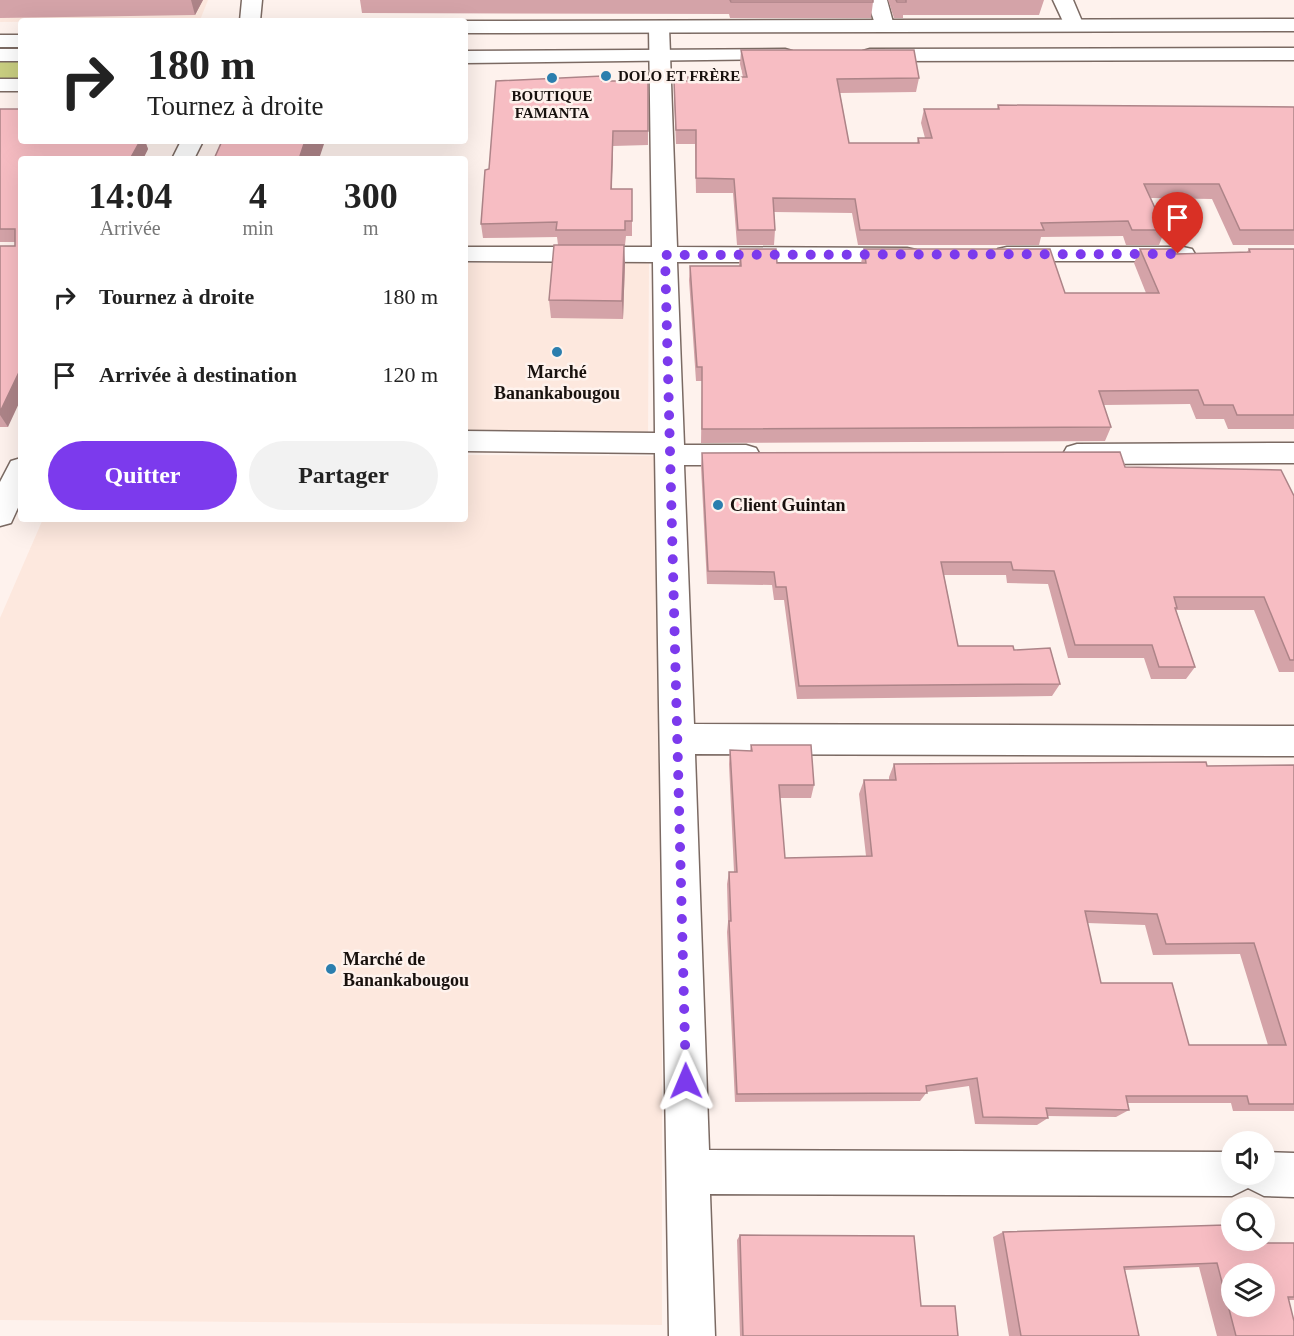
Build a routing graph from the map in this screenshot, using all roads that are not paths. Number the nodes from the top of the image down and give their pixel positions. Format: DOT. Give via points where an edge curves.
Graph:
graph roads {
  1 [pos="252,0"];
  2 [pos="878,0"];
  3 [pos="1063,0"];
  4 [pos="250,18"];
  5 [pos="1294,25"];
  6 [pos="884,26"];
  7 [pos="1074,26"];
  8 [pos="468,27"];
  9 [pos="0,41"];
  10 [pos="18,41"];
  11 [pos="659,41"];
  12 [pos="1294,54"];
  13 [pos="0,55"];
  14 [pos="18,55"];
  15 [pos="803,55"];
  16 [pos="851,55"];
  17 [pos="468,57"];
  18 [pos="0,85"];
  19 [pos="18,85"];
  20 [pos="468,254"];
  21 [pos="926,254"];
  22 [pos="985,254"];
  23 [pos="1211,254"];
  24 [pos="665,255"];
  25 [pos="468,441"];
  26 [pos="670,449"];
  27 [pos="1294,453"];
  28 [pos="1047,454"];
  29 [pos="776,455"];
  30 [pos="0,461"];
  31 [pos="18,461"];
  32 [pos="18,475"];
  33 [pos="0,515"];
  34 [pos="677,739"];
  35 [pos="1294,741"];
  36 [pos="688,1172"];
  37 [pos="1221,1174"];
  38 [pos="1275,1174"];
  39 [pos="1294,1175"];
  40 [pos="692,1336"];
  1 -- 4 [label="street"];
  2 -- 6 [label="street"];
  3 -- 7 [label="street"];
  5 -- 7 [label="street"];
  6 -- 7 [label="street"];
  6 -- 11 [label="street"];
  8 -- 11 [label="street"];
  9 -- 10 [label="street"];
  11 -- 15 [label="street"];
  11 -- 17 [label="street"];
  11 -- 24 [label="street"];
  12 -- 16 [label="street"];
  13 -- 14 [label="street"];
  18 -- 19 [label="street"];
  20 -- 24 [label="street"];
  21 -- 24 [label="street"];
  22 -- 23 [label="street"];
  24 -- 26 [label="street"];
  25 -- 26 [label="street"];
  26 -- 29 [label="street"];
  26 -- 34 [label="street"];
  27 -- 28 [label="street"];
  30 -- 31 [label="street"];
  32 -- 33 [label="street"];
  34 -- 35 [label="street"];
  34 -- 36 [label="street"];
  36 -- 37 [label="street"];
  36 -- 40 [label="street"];
  38 -- 39 [label="street"];
}
